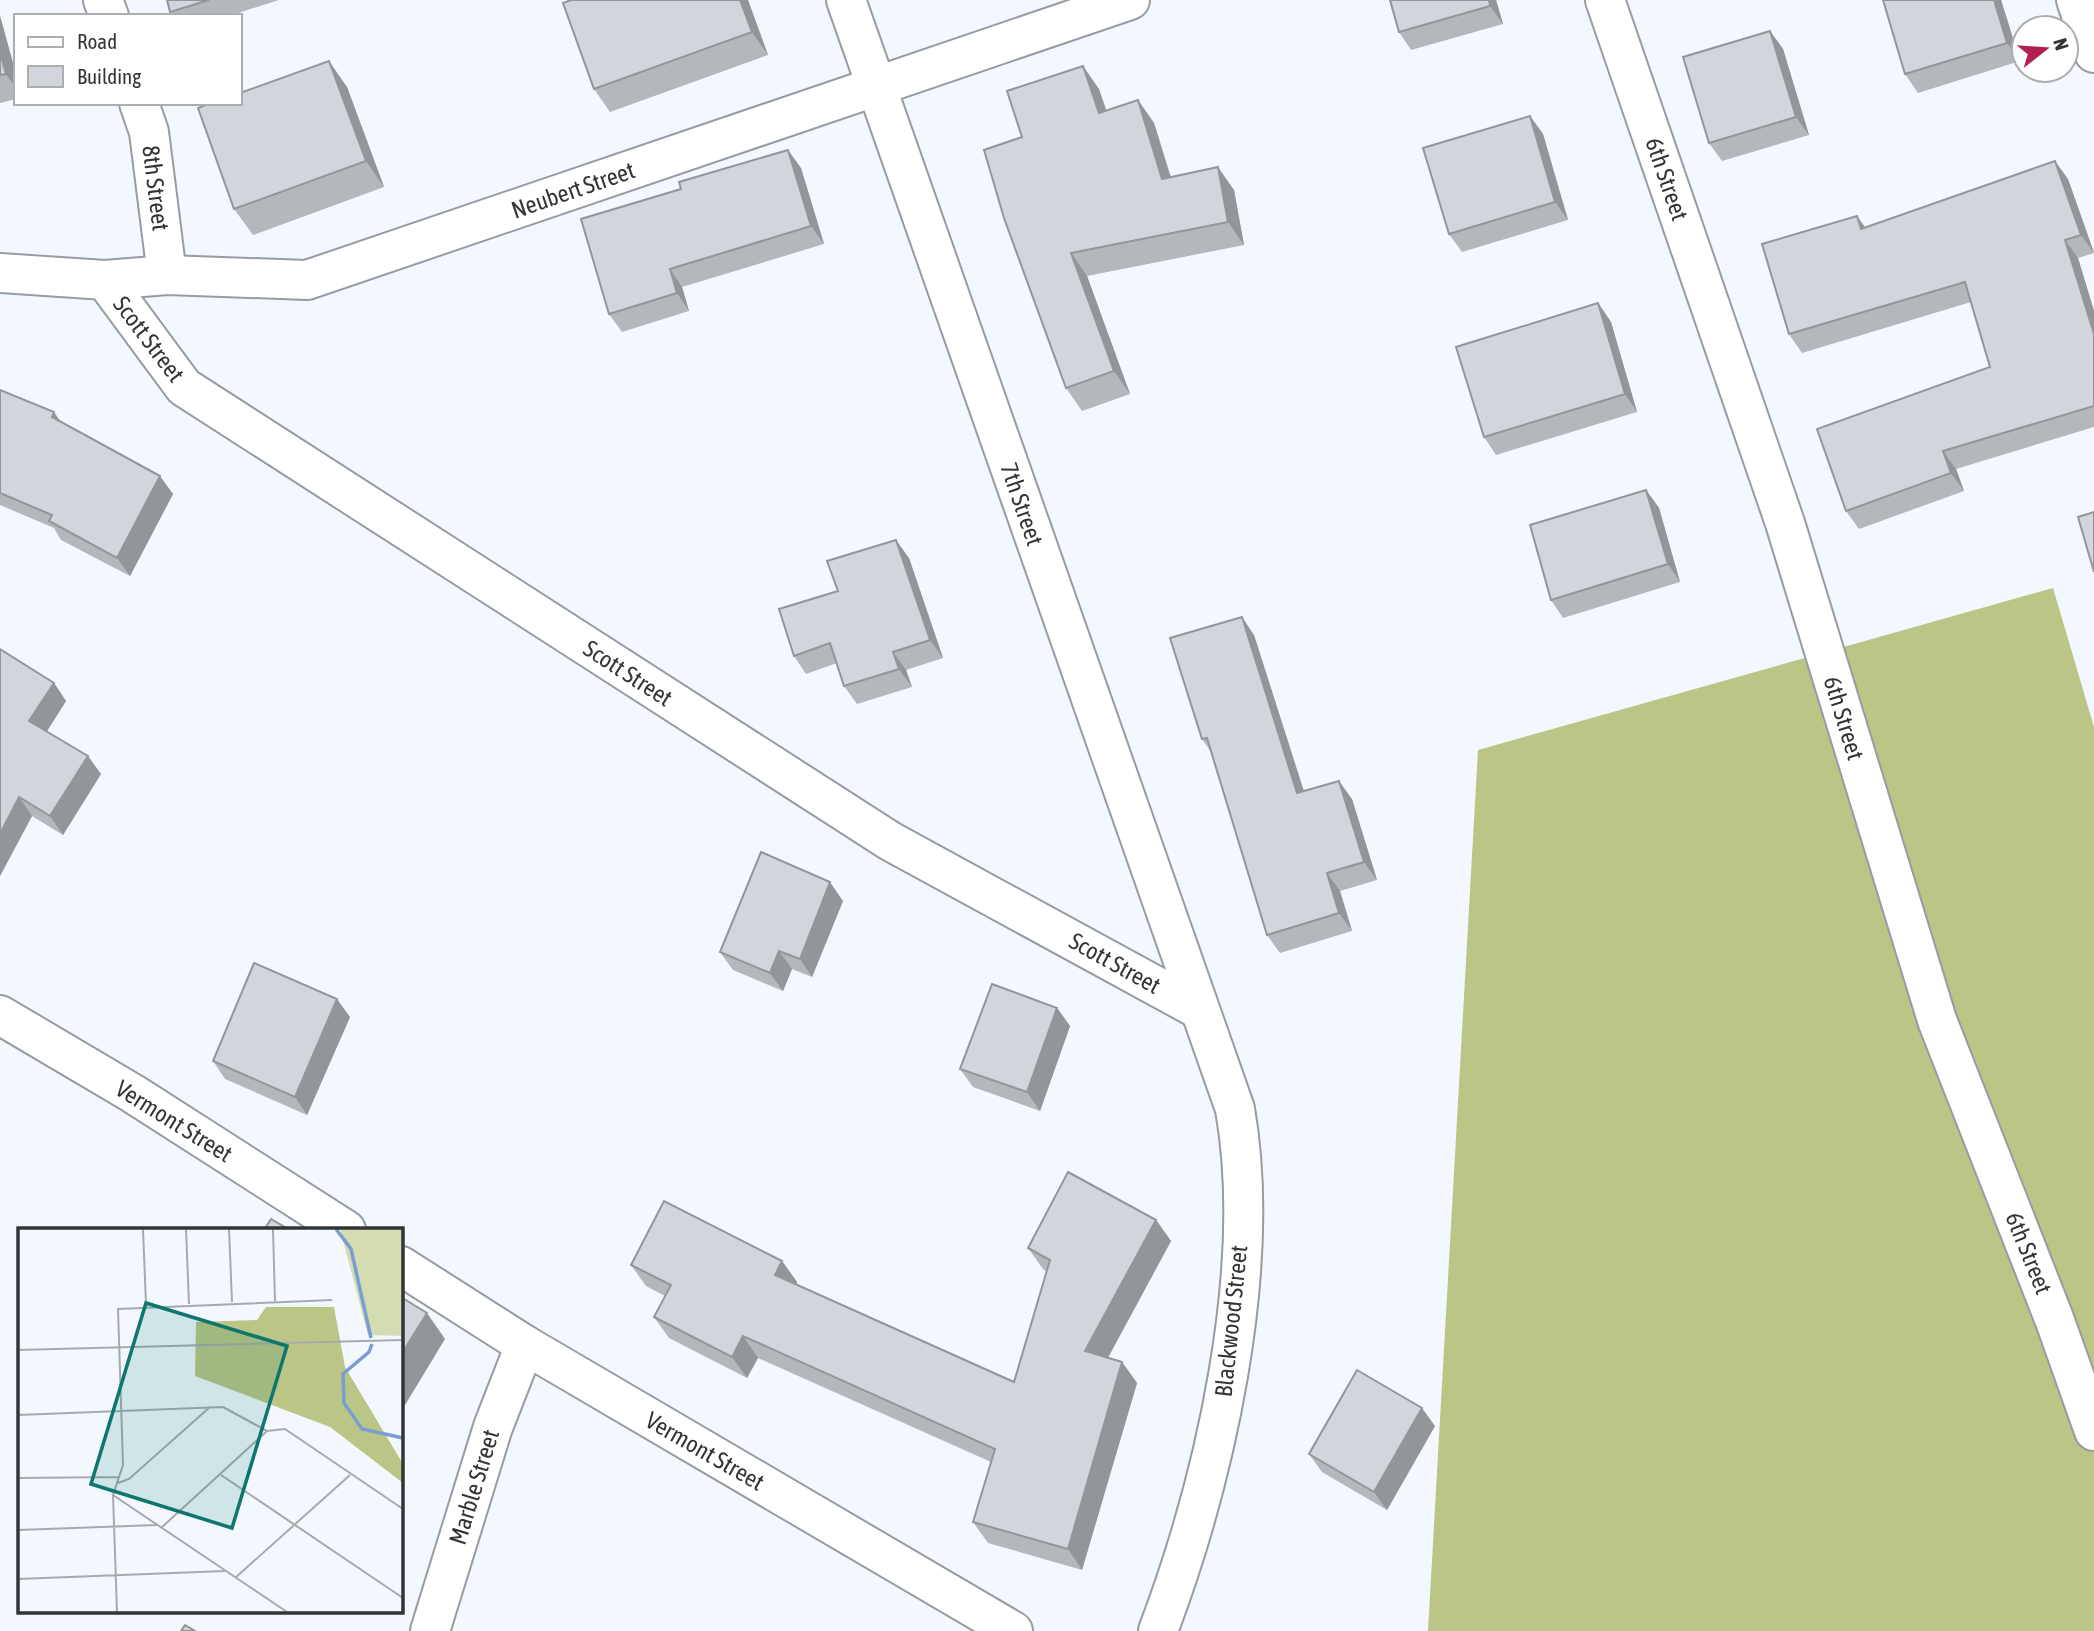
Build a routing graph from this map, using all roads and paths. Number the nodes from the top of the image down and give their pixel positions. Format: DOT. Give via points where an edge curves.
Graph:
graph roads {
  1 [pos="846,0"];
  2 [pos="1130,0"];
  3 [pos="1605,0"];
  4 [pos="2079,1"];
  5 [pos="2094,54"];
  6 [pos="877,88"];
  7 [pos="140,105"];
  8 [pos="0,273"];
  9 [pos="167,275"];
  10 [pos="105,280"];
  11 [pos="1198,1009"];
  12 [pos="0,1015"];
  13 [pos="342,1228"];
  14 [pos="402,1267"];
  15 [pos="525,1345"];
  16 [pos="2094,1431"];
  17 [pos="430,1631"];
  18 [pos="1013,1631"];
  19 [pos="1158,1631"];
  1 -- 6 [label="street, 7th Street"];
  2 -- 6 [label="street, Neubert Street"];
  3 -- 16 [label="street, 6th Street" via="1785,523 1937,1020"];
  4 -- 5 [label="street"];
  6 -- 9 [label="street, Neubert Street" via="307,280"];
  6 -- 11 [label="street, 7th Street"];
  7 -- 9 [label="street, 8th Street" via="149,132"];
  8 -- 10 [label="street, Neubert Street"];
  9 -- 10 [label="street, Neubert Street"];
  10 -- 11 [label="street, Scott Street" via="184,387 890,841"];
  11 -- 19 [label="street, Blackwood Street" via="1235,1109 1242,1145 1241,1268 1227,1382 1205,1481"];
  12 -- 13 [label="street, Vermont Street" via="132,1093"];
  14 -- 15 [label="street, Vermont Street"];
  15 -- 17 [label="street, Marble Street" via="493,1427"];
  15 -- 18 [label="street, Vermont Street"];
}
